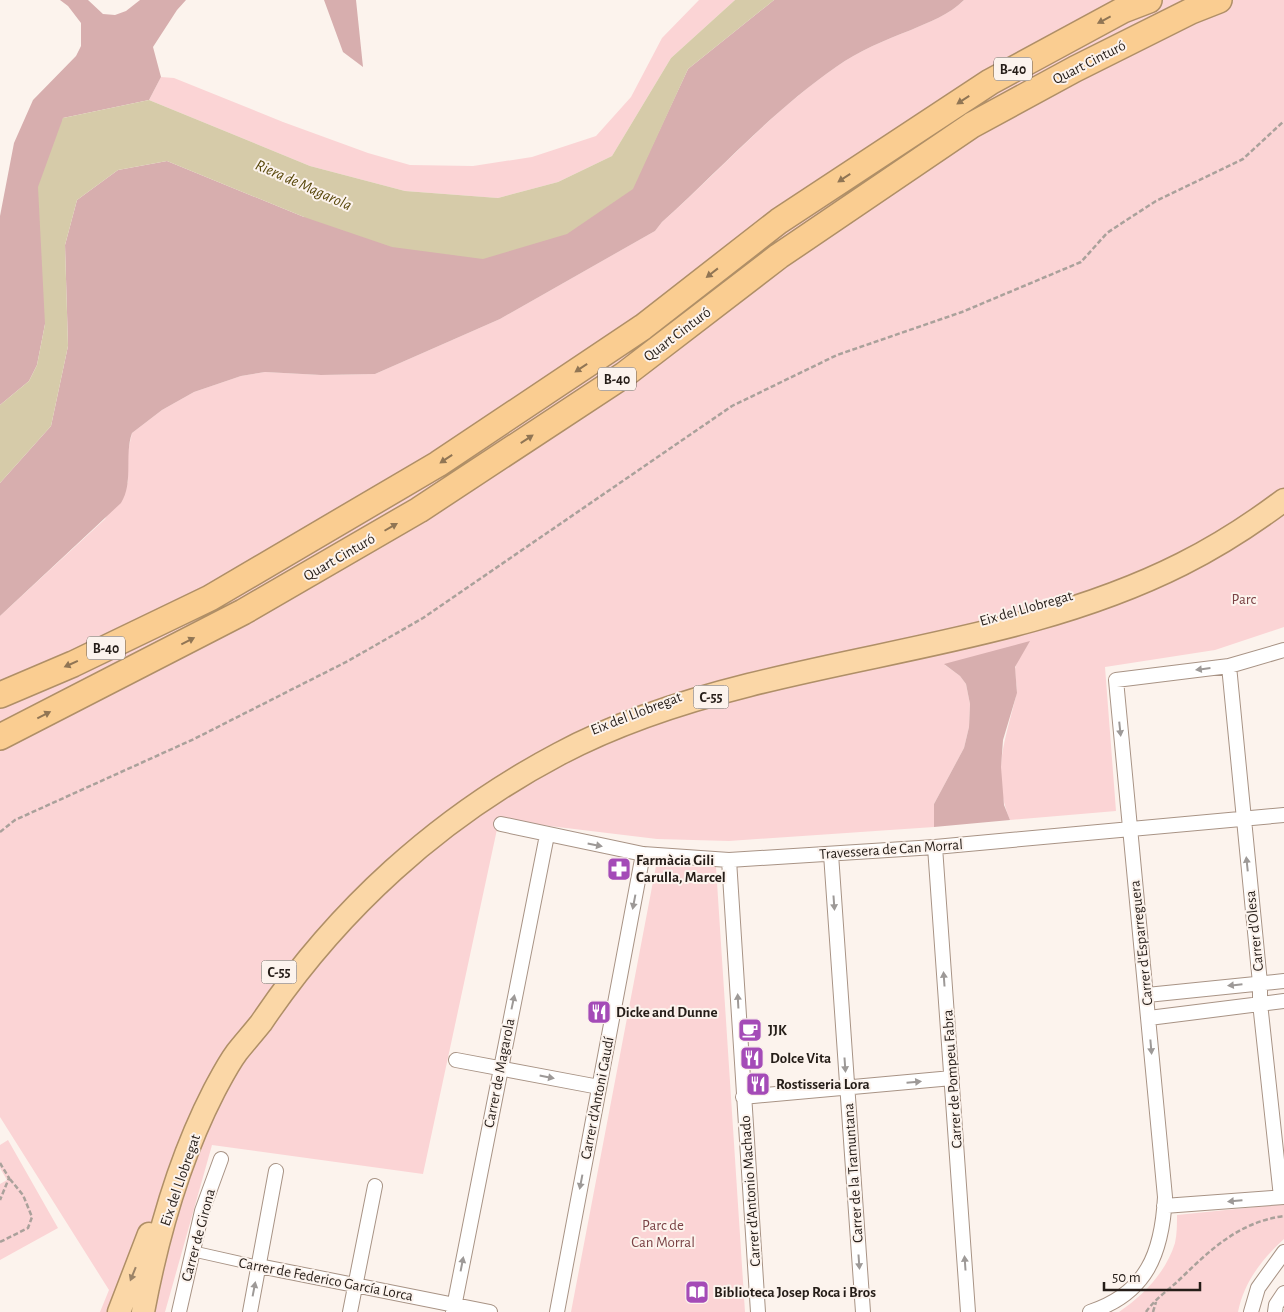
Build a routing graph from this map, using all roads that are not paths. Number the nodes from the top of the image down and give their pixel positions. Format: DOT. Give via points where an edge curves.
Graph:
graph roads {
  1 [pos="1148,0"];
  2 [pos="1219,0"];
  3 [pos="1284,485"];
  4 [pos="1284,500"];
  5 [pos="1284,650"];
  6 [pos="1229,666"];
  7 [pos="0,695"];
  8 [pos="0,737"];
  9 [pos="1284,815"];
  10 [pos="1242,819"];
  11 [pos="501,824"];
  12 [pos="1130,830"];
  13 [pos="547,835"];
  14 [pos="935,847"];
  15 [pos="643,854"];
  16 [pos="830,854"];
  17 [pos="730,860"];
  18 [pos="1284,981"];
  19 [pos="1260,983"];
  20 [pos="1147,995"];
  21 [pos="1284,1001"];
  22 [pos="1260,1003"];
  23 [pos="1149,1018"];
  24 [pos="234,1055"];
  25 [pos="456,1060"];
  26 [pos="500,1068"];
  27 [pos="952,1078"];
  28 [pos="599,1087"];
  29 [pos="847,1088"];
  30 [pos="743,1097"];
  31 [pos="221,1159"];
  32 [pos="276,1171"];
  33 [pos="176,1182"];
  34 [pos="375,1186"];
  35 [pos="1283,1197"];
  36 [pos="1164,1206"];
  37 [pos="192,1251"];
  38 [pos="1284,1252"];
  39 [pos="259,1266"];
  40 [pos="356,1285"];
  41 [pos="1284,1293"];
  42 [pos="453,1308"];
  43 [pos="119,1312"];
  44 [pos="143,1312"];
  45 [pos="179,1312"];
  46 [pos="250,1312"];
  47 [pos="350,1312"];
  48 [pos="490,1312"];
  49 [pos="557,1312"];
  50 [pos="758,1312"];
  51 [pos="863,1312"];
  52 [pos="968,1312"];
  53 [pos="1090,1312"];
  54 [pos="1251,1312"];
  55 [pos="1275,1312"];
  1 -- 7 [label="highway, Quart Cinturó / B-40, one-way" via="1123,10 990,82 779,221 643,327 438,464 210,598 74,664"];
  8 -- 2 [label="highway, Quart Cinturó / B-40, one-way" via="243,612 419,510 624,375 779,256 972,125 1075,69"];
  3 -- 24 [label="highway, Eix del Llobregat / C-55" via="1227,527 1190,549 1119,580 1042,605 688,693 564,741 516,765 422,830 342,899 273,979 243,1026"];
  4 -- 24 [label="highway, Eix del Llobregat / C-55" via="1257,521 1182,564 1110,595 977,635 748,685 646,718 559,754 473,806 413,850 333,929 285,986 256,1030"];
  5 -- 6 [label="street"];
  6 -- 10 [label="street, Carrer d'Olesa"];
  6 -- 12 [label="street, Carrer d'Esparreguera, one-way" via="1116,680"];
  9 -- 10 [label="street, Travessera de Can Morral"];
  10 -- 12 [label="street, Travessera de Can Morral"];
  19 -- 10 [label="street, Carrer d'Olesa, one-way"];
  11 -- 13 [label="street, Travessera de Can Morral"];
  12 -- 14 [label="street, Travessera de Can Morral"];
  12 -- 20 [label="street, Carrer d'Esparreguera"];
  13 -- 15 [label="street, Travessera de Can Morral, one-way"];
  26 -- 13 [label="street, Carrer de Magarola, one-way"];
  14 -- 16 [label="street, Travessera de Can Morral"];
  27 -- 14 [label="street, Carrer de Pompeu Fabra, one-way"];
  15 -- 17 [label="street, Travessera de Can Morral"];
  15 -- 28 [label="street, Carrer d'Antoni Gaudí, one-way"];
  16 -- 17 [label="street, Travessera de Can Morral"];
  16 -- 29 [label="street, Carrer de la Tramuntana, one-way"];
  30 -- 17 [label="street, Carrer d'Antonio Machado, one-way"];
  18 -- 19 [label="street"];
  19 -- 20 [label="street, one-way"];
  19 -- 22 [label="street, Carrer d'Olesa"];
  20 -- 23 [label="street, Carrer d'Esparreguera"];
  21 -- 22 [label="street"];
  22 -- 23 [label="street"];
  22 -- 35 [label="street, Carrer d'Olesa"];
  23 -- 36 [label="street, Carrer d'Esparreguera, one-way"];
  24 -- 33 [label="highway, Eix del Llobregat / C-55" via="213,1093"];
  25 -- 26 [label="street"];
  26 -- 28 [label="street, one-way"];
  42 -- 26 [label="street, Carrer de Magarola, one-way"];
  29 -- 27 [label="street, one-way"];
  52 -- 27 [label="street, Carrer de Pompeu Fabra, one-way"];
  28 -- 49 [label="street, Carrer d'Antoni Gaudí, one-way"];
  29 -- 30 [label="street"];
  29 -- 51 [label="street, Carrer de la Tramuntana, one-way"];
  30 -- 50 [label="street, Carrer d'Antonio Machado"];
  31 -- 37 [label="street, Carrer de Girona"];
  32 -- 39 [label="street"];
  33 -- 43 [label="highway, one-way" via="158,1212"];
  33 -- 44 [label="highway, Eix del Llobregat / C-55"];
  34 -- 40 [label="street"];
  35 -- 36 [label="street, one-way"];
  36 -- 53 [label="street" via="1158,1250 1143,1278 1111,1305"];
  37 -- 39 [label="street, Carrer de Federico García Lorca"];
  37 -- 45 [label="street, Carrer de Girona"];
  38 -- 54 [label="street" via="1258,1288"];
  39 -- 40 [label="street, Carrer de Federico García Lorca"];
  46 -- 39 [label="street, one-way"];
  40 -- 42 [label="street, Carrer de Federico García Lorca"];
  40 -- 47 [label="street"];
  41 -- 55 [label="street"];
  42 -- 48 [label="street, Carrer de Federico García Lorca"];
}
